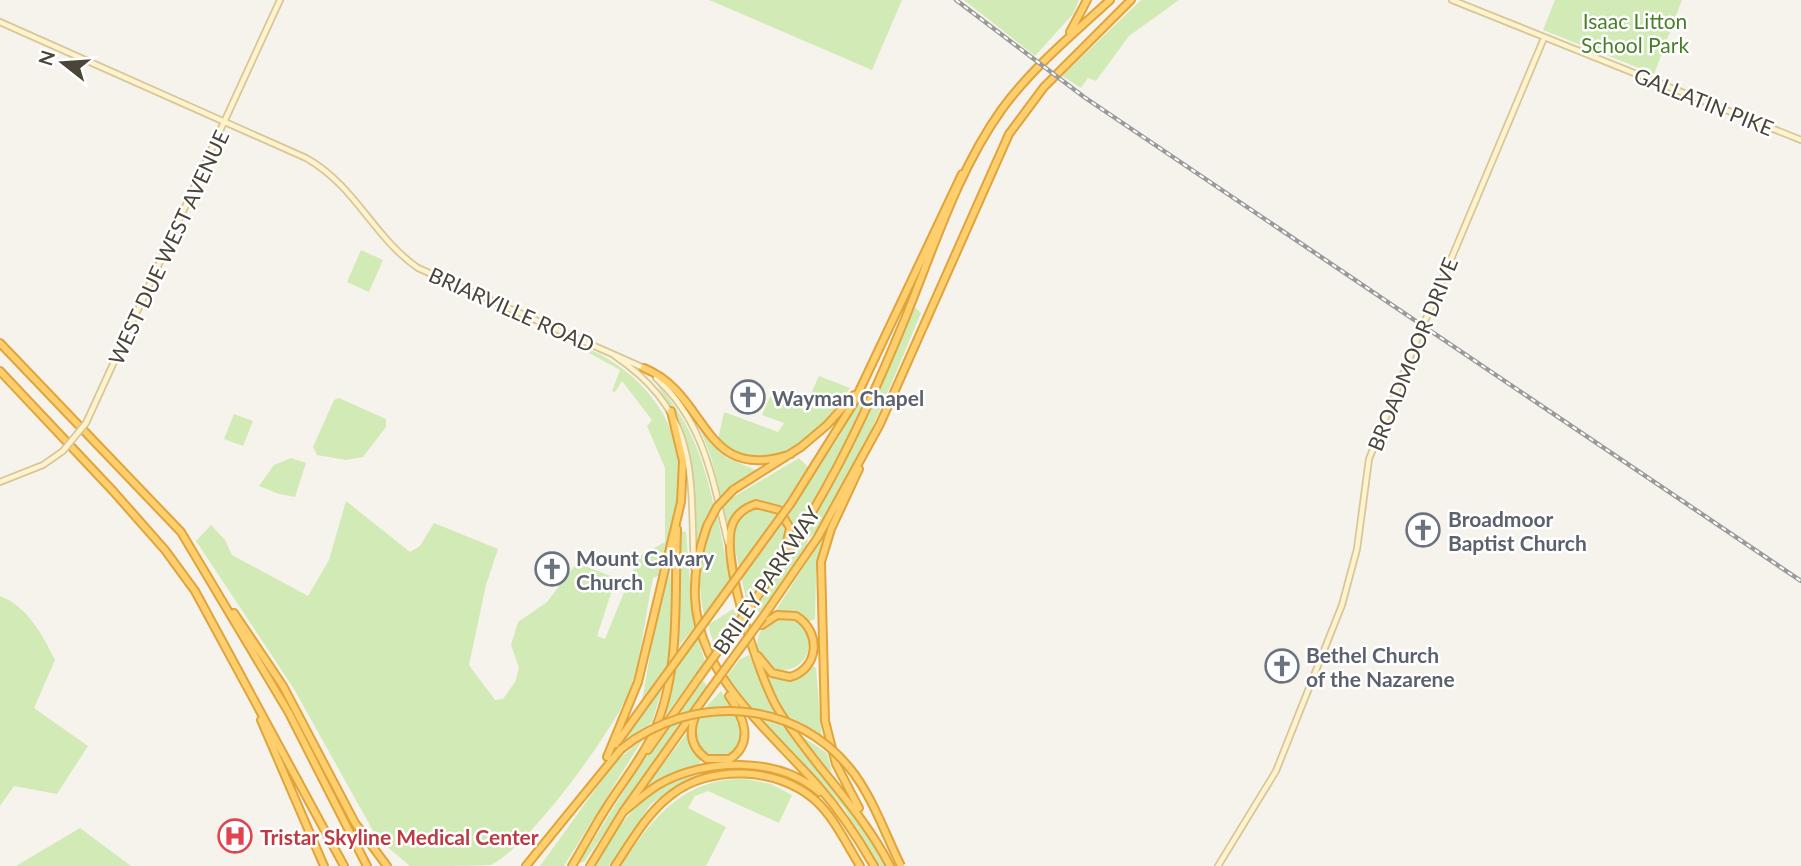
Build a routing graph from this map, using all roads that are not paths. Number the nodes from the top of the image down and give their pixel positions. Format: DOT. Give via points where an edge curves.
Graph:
graph roads {
  1 [pos="280,0"];
  2 [pos="1087,0"];
  3 [pos="1110,0"];
  4 [pos="1131,0"];
  5 [pos="1452,0"];
  6 [pos="0,22"];
  7 [pos="1544,38"];
  8 [pos="1060,45"];
  9 [pos="225,121"];
  10 [pos="1801,140"];
  11 [pos="943,219"];
  12 [pos="0,343"];
  13 [pos="606,350"];
  14 [pos="644,368"];
  15 [pos="0,372"];
  16 [pos="860,388"];
  17 [pos="671,411"];
  18 [pos="880,424"];
  19 [pos="791,454"];
  20 [pos="0,482"];
  21 [pos="678,513"];
  22 [pos="733,562"];
  23 [pos="201,565"];
  24 [pos="775,572"];
  25 [pos="696,608"];
  26 [pos="763,621"];
  27 [pos="753,645"];
  28 [pos="719,676"];
  29 [pos="242,677"];
  30 [pos="704,697"];
  31 [pos="607,757"];
  32 [pos="587,790"];
  33 [pos="832,803"];
  34 [pos="623,813"];
  35 [pos="600,818"];
  36 [pos="866,822"];
  37 [pos="326,866"];
  38 [pos="344,866"];
  39 [pos="367,866"];
  40 [pos="387,866"];
  41 [pos="526,866"];
  42 [pos="572,866"];
  43 [pos="590,866"];
  44 [pos="615,866"];
  45 [pos="860,866"];
  46 [pos="874,866"];
  47 [pos="890,866"];
  48 [pos="901,866"];
  49 [pos="1218,866"];
  1 -- 9 [label="main road, WEST DUE WEST AVENUE"];
  2 -- 8 [label="highway" via="1080,19"];
  3 -- 8 [label="highway"];
  4 -- 18 [label="highway, BRILEY PARKWAY" via="1044,87 1009,134"];
  5 -- 7 [label="main road, GALLATIN PIKE"];
  6 -- 9 [label="main road, BRIARVILLE ROAD"];
  7 -- 10 [label="main road, GALLATIN PIKE"];
  7 -- 49 [label="main road, BROADMOOR DRIVE, bridge" via="1369,459 1357,549 1342,605 1276,771"];
  8 -- 11 [label="highway" via="1003,107"];
  9 -- 13 [label="main road, BRIARVILLE ROAD" via="329,171 388,244 418,268"];
  9 -- 20 [label="main road, WEST DUE WEST AVENUE, bridge" via="86,423 63,451"];
  11 -- 16 [label="highway"];
  11 -- 24 [label="highway, BRILEY PARKWAY" via="844,459"];
  12 -- 23 [label="highway" via="158,506"];
  13 -- 14 [label="main road, BRIARVILLE ROAD"];
  13 -- 17 [label="main road, BRIARVILLE ROAD" via="647,382"];
  14 -- 19 [label="highway" via="672,386 728,453 754,463"];
  14 -- 22 [label="main road, BRIARVILLE ROAD" via="670,391 695,425 709,462"];
  15 -- 29 [label="highway" via="165,550 195,591"];
  16 -- 19 [label="highway" via="827,425"];
  16 -- 31 [label="highway, bridge" via="791,503"];
  17 -- 21 [label="highway" via="683,461"];
  17 -- 25 [label="main road, BRIARVILLE ROAD" via="688,454"];
  18 -- 26 [label="highway, BRILEY PARKWAY" via="818,537"];
  18 -- 36 [label="highway" via="831,529 821,562 827,738"];
  19 -- 25 [label="highway, bridge" via="733,491 717,508 707,526 698,563"];
  21 -- 31 [label="highway" via="638,681"];
  21 -- 35 [label="highway" via="675,628 667,691 643,752"];
  22 -- 24 [label="highway" via="730,535 736,518 753,505 768,505 782,514 790,531 787,550"];
  22 -- 27 [label="highway"];
  23 -- 39 [label="highway" via="289,713"];
  23 -- 40 [label="highway" via="282,686 355,823"];
  24 -- 35 [label="highway, BRILEY PARKWAY, bridge"];
  25 -- 28 [label="highway" via="702,638"];
  26 -- 27 [label="highway" via="784,614 804,621 813,639 813,657 795,676 779,676 765,667"];
  26 -- 30 [label="highway, BRILEY PARKWAY, bridge"];
  27 -- 36 [label="highway" via="777,708"];
  28 -- 30 [label="highway" via="745,729 743,745 730,759 707,759 692,741 693,720"];
  28 -- 33 [label="highway"];
  29 -- 37 [label="highway"];
  29 -- 38 [label="highway"];
  30 -- 34 [label="highway, BRILEY PARKWAY"];
  31 -- 32 [label="highway"];
  32 -- 41 [label="highway"];
  32 -- 48 [label="highway, bridge" via="621,749 660,723 701,712 752,712 799,728 831,750 854,774 872,803"];
  33 -- 34 [label="highway" via="780,770 730,766 679,776"];
  33 -- 46 [label="highway"];
  34 -- 43 [label="highway, BRILEY PARKWAY"];
  35 -- 42 [label="highway, BRILEY PARKWAY"];
  36 -- 47 [label="highway"];
  44 -- 45 [label="highway" via="670,795 706,778 745,773 773,779 815,800"];
}
